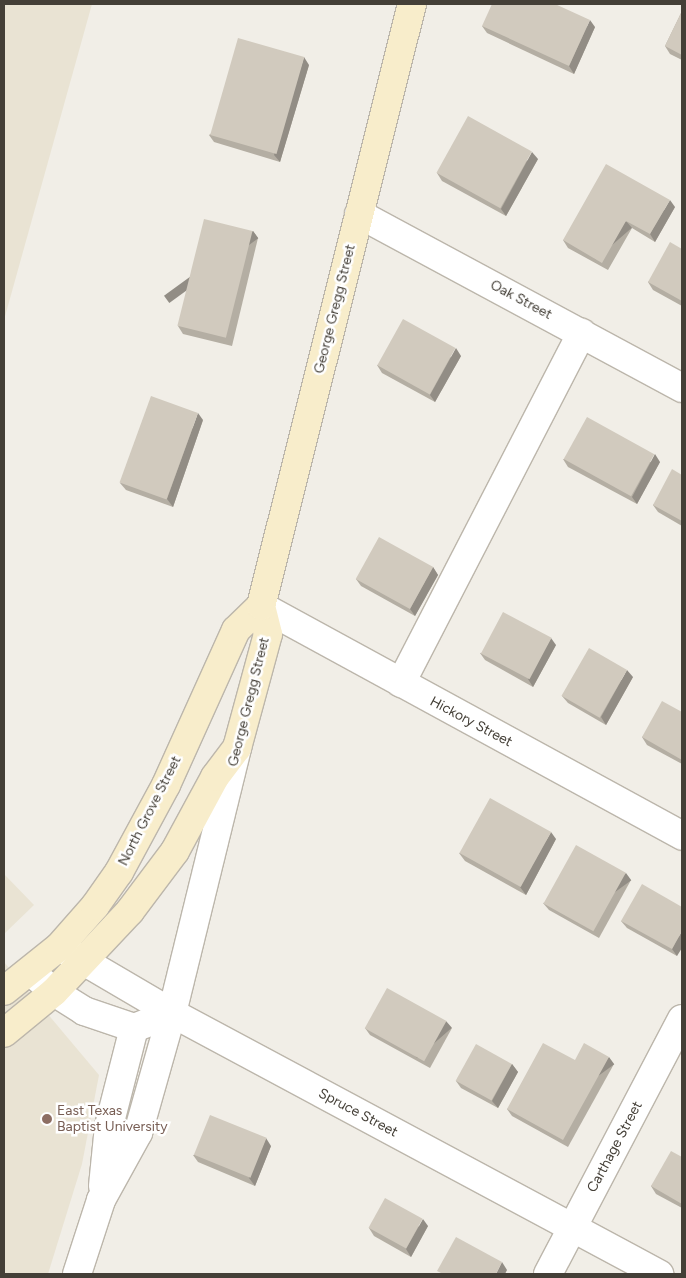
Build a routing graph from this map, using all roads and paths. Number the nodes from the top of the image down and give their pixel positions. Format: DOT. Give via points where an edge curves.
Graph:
graph roads {
  1 [pos="412,4"];
  2 [pos="359,214"];
  3 [pos="582,333"];
  4 [pos="682,388"];
  5 [pos="261,606"];
  6 [pos="400,684"];
  7 [pos="236,748"];
  8 [pos="682,836"];
  9 [pos="59,947"];
  10 [pos="84,963"];
  11 [pos="30,971"];
  12 [pos="4,991"];
  13 [pos="54,992"];
  14 [pos="172,1013"];
  15 [pos="682,1019"];
  16 [pos="134,1028"];
  17 [pos="4,1033"];
  18 [pos="102,1200"];
  19 [pos="572,1228"];
  20 [pos="77,1274"];
  21 [pos="548,1274"];
  22 [pos="659,1274"];
  1 -- 2 [label="main road, George Gregg Street"];
  2 -- 3 [label="street, Oak Street"];
  2 -- 5 [label="main road, George Gregg Street"];
  3 -- 4 [label="street, Oak Street"];
  3 -- 6 [label="street"];
  5 -- 6 [label="street, Hickory Street"];
  5 -- 7 [label="main road, George Gregg Street" via="268,634"];
  5 -- 9 [label="main road, North Grove Street" via="236,630 166,785 119,872"];
  6 -- 8 [label="street, Hickory Street"];
  7 -- 10 [label="main road" via="152,884"];
  7 -- 14 [label="street, George Gregg Street"];
  9 -- 10 [label="street, Spruce Street"];
  9 -- 11 [label="main road, North Grove Street"];
  10 -- 13 [label="main road"];
  10 -- 14 [label="street, Spruce Street"];
  11 -- 12 [label="main road, North Grove Street"];
  11 -- 13 [label="street"];
  13 -- 16 [label="street" via="84,1011"];
  13 -- 17 [label="main road"];
  14 -- 16 [label="street"];
  14 -- 18 [label="street, George Gregg Street" via="138,1133"];
  14 -- 19 [label="street, Spruce Street"];
  15 -- 19 [label="street, Carthage Street"];
  16 -- 18 [label="street" via="110,1126"];
  18 -- 20 [label="street, George Gregg Street"];
  19 -- 21 [label="street, Carthage Street"];
  19 -- 22 [label="street, Spruce Street"];
}
